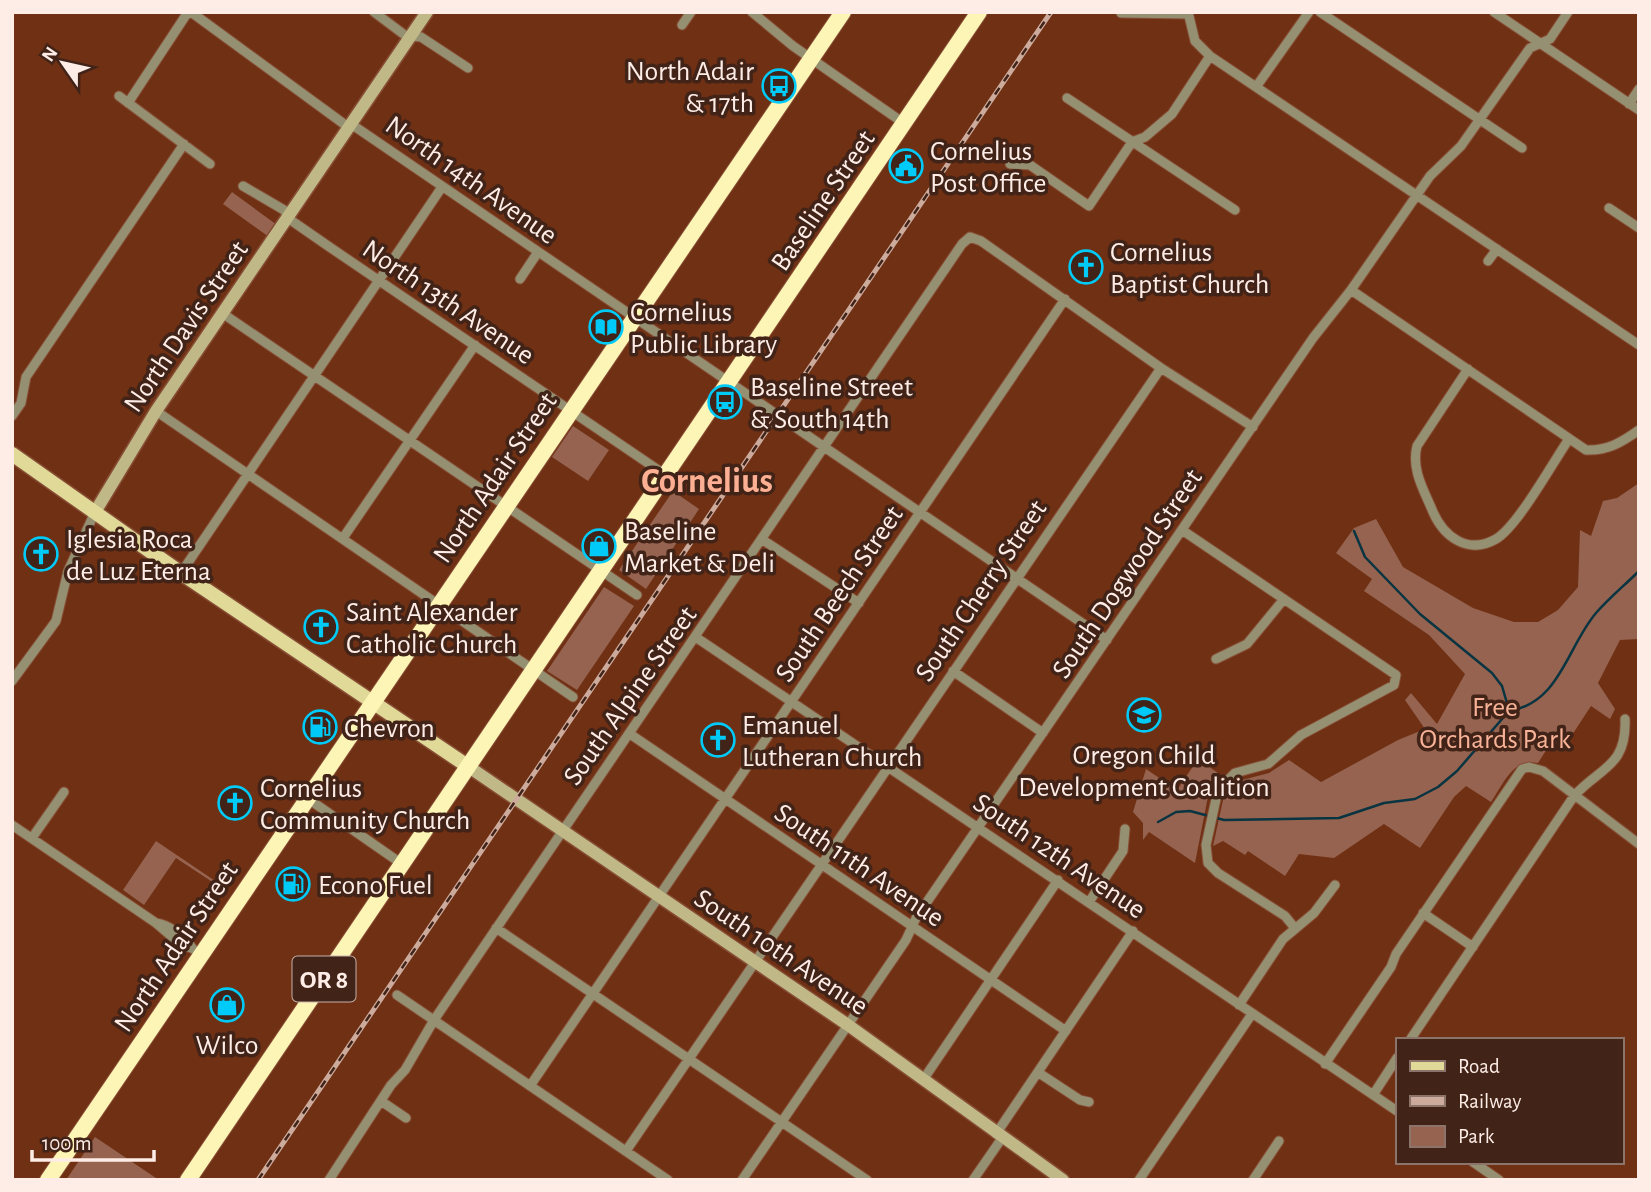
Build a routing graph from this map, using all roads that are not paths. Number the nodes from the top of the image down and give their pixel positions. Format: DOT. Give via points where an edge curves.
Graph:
graph roads {
  1 [pos="190,12"];
  2 [pos="374,12"];
  3 [pos="427,12"];
  4 [pos="691,12"];
  5 [pos="752,12"];
  6 [pos="843,12"];
  7 [pos="979,12"];
  8 [pos="1309,12"];
  9 [pos="1320,12"];
  10 [pos="1494,12"];
  11 [pos="1568,12"];
  12 [pos="1121,13"];
  13 [pos="1187,13"];
  14 [pos="682,25"];
  15 [pos="411,37"];
  16 [pos="1540,43"];
  17 [pos="1210,56"];
  18 [pos="810,58"];
  19 [pos="468,68"];
  20 [pos="1256,87"];
  21 [pos="1639,89"];
  22 [pos="119,96"];
  23 [pos="1067,97"];
  24 [pos="128,103"];
  25 [pos="1629,104"];
  26 [pos="1639,110"];
  27 [pos="1480,120"];
  28 [pos="905,124"];
  29 [pos="350,126"];
  30 [pos="1132,142"];
  31 [pos="184,144"];
  32 [pos="1522,148"];
  33 [pos="211,163"];
  34 [pos="1010,164"];
  35 [pos="243,186"];
  36 [pos="442,187"];
  37 [pos="1417,195"];
  38 [pos="1609,208"];
  39 [pos="1235,210"];
  40 [pos="288,216"];
  41 [pos="1639,228"];
  42 [pos="1497,249"];
  43 [pos="538,253"];
  44 [pos="1488,261"];
  45 [pos="520,279"];
  46 [pos="379,281"];
  47 [pos="1351,290"];
  48 [pos="1065,299"];
  49 [pos="1581,306"];
  50 [pos="222,313"];
  51 [pos="1574,317"];
  52 [pos="634,318"];
  53 [pos="475,345"];
  54 [pos="1639,345"];
  55 [pos="1161,368"];
  56 [pos="1468,369"];
  57 [pos="314,376"];
  58 [pos="730,383"];
  59 [pos="156,411"];
  60 [pos="571,411"];
  61 [pos="12,416"];
  62 [pos="1253,427"];
  63 [pos="1639,430"];
  64 [pos="1569,439"];
  65 [pos="410,441"];
  66 [pos="825,448"];
  67 [pos="12,454"];
  68 [pos="248,473"];
  69 [pos="667,476"];
  70 [pos="506,506"];
  71 [pos="95,512"];
  72 [pos="920,513"];
  73 [pos="1182,530"];
  74 [pos="343,538"];
  75 [pos="763,540"];
  76 [pos="601,571"];
  77 [pos="181,573"];
  78 [pos="1016,578"];
  79 [pos="638,595"];
  80 [pos="1284,599"];
  81 [pos="859,603"];
  82 [pos="440,604"];
  83 [pos="697,638"];
  84 [pos="1107,640"];
  85 [pos="1216,659"];
  86 [pos="534,670"];
  87 [pos="953,671"];
  88 [pos="12,681"];
  89 [pos="573,697"];
  90 [pos="791,701"];
  91 [pos="372,702"];
  92 [pos="1625,719"];
  93 [pos="1043,733"];
  94 [pos="630,734"];
  95 [pos="887,766"];
  96 [pos="469,767"];
  97 [pos="64,792"];
  98 [pos="1574,796"];
  99 [pos="307,799"];
  100 [pos="725,799"];
  101 [pos="12,825"];
  102 [pos="979,827"];
  103 [pos="1125,830"];
  104 [pos="563,832"];
  105 [pos="32,838"];
  106 [pos="1639,844"];
  107 [pos="402,864"];
  108 [pos="820,864"];
  109 [pos="1058,880"];
  110 [pos="1335,885"];
  111 [pos="659,897"];
  112 [pos="1089,902"];
  113 [pos="1423,913"];
  114 [pos="912,927"];
  115 [pos="1294,927"];
  116 [pos="496,928"];
  117 [pos="1133,932"];
  118 [pos="1473,947"];
  119 [pos="196,951"];
  120 [pos="754,961"];
  121 [pos="991,981"];
  122 [pos="593,993"];
  123 [pos="397,995"];
  124 [pos="1239,1005"];
  125 [pos="1252,1014"];
  126 [pos="434,1020"];
  127 [pos="848,1025"];
  128 [pos="1066,1031"];
  129 [pos="1411,1038"];
  130 [pos="689,1058"];
  131 [pos="1396,1060"];
  132 [pos="1325,1064"];
  133 [pos="1038,1073"];
  134 [pos="923,1080"];
  135 [pos="530,1086"];
  136 [pos="1373,1095"];
  137 [pos="380,1101"];
  138 [pos="1089,1102"];
  139 [pos="1396,1110"];
  140 [pos="406,1118"];
  141 [pos="782,1122"];
  142 [pos="999,1136"];
  143 [pos="1279,1141"];
  144 [pos="626,1151"];
  145 [pos="1480,1164"];
  146 [pos="331,1179"];
  147 [pos="48,1180"];
  148 [pos="188,1180"];
  149 [pos="668,1180"];
  150 [pos="743,1180"];
  151 [pos="867,1180"];
  152 [pos="973,1180"];
  153 [pos="1063,1180"];
  154 [pos="1139,1180"];
  155 [pos="1253,1180"];
  156 [pos="1499,1180"];
  1 -- 24 [label="street"];
  1 -- 29 [label="street, North 14th Avenue"];
  2 -- 15 [label="street"];
  3 -- 15 [label="main road, North Davis Street"];
  4 -- 14 [label="street"];
  5 -- 18 [label="street"];
  6 -- 18 [label="highway, North Adair Street"];
  7 -- 28 [label="highway, Baseline Street / OR 8"];
  8 -- 20 [label="street"];
  9 -- 27 [label="street"];
  10 -- 16 [label="street"];
  11 -- 16 [label="street, South Dogwood Street" via="1550,38"];
  12 -- 13 [label="street"];
  13 -- 17 [label="street" via="1195,41"];
  15 -- 19 [label="street" via="421,37"];
  15 -- 29 [label="main road, North Davis Street"];
  16 -- 25 [label="street"];
  16 -- 27 [label="street, South Dogwood Street" via="1530,48"];
  17 -- 20 [label="street"];
  17 -- 30 [label="street" via="1171,114 1145,137"];
  18 -- 28 [label="street"];
  18 -- 52 [label="highway, North Adair Street"];
  20 -- 37 [label="street"];
  21 -- 25 [label="street"];
  22 -- 24 [label="street"];
  23 -- 30 [label="street"];
  24 -- 31 [label="street"];
  25 -- 26 [label="street"];
  27 -- 32 [label="street"];
  27 -- 37 [label="street, South Dogwood Street"];
  28 -- 58 [label="highway, Baseline Street / OR 8"];
  29 -- 36 [label="street, North 14th Avenue"];
  29 -- 40 [label="main road, North Davis Street"];
  30 -- 34 [label="street" via="1090,206 1030,165"];
  30 -- 39 [label="street"];
  31 -- 33 [label="street"];
  31 -- 61 [label="street" via="26,377 21,403"];
  35 -- 40 [label="street, North 13th Avenue"];
  36 -- 43 [label="street, North 14th Avenue"];
  36 -- 46 [label="street"];
  37 -- 42 [label="street"];
  37 -- 47 [label="street, South Dogwood Street"];
  38 -- 41 [label="street"];
  40 -- 46 [label="street, North 13th Avenue"];
  40 -- 50 [label="main road, North Davis Street"];
  42 -- 44 [label="street"];
  42 -- 49 [label="street"];
  43 -- 45 [label="street"];
  43 -- 52 [label="street, North 14th Avenue"];
  46 -- 53 [label="street, North 13th Avenue"];
  46 -- 57 [label="street"];
  47 -- 56 [label="street"];
  47 -- 62 [label="street, South Dogwood Street"];
  48 -- 55 [label="street"];
  48 -- 66 [label="street, South Alpine Street" via="970,237"];
  48 -- 72 [label="street, South Beech Street"];
  49 -- 51 [label="street"];
  49 -- 54 [label="street"];
  50 -- 57 [label="street"];
  50 -- 59 [label="main road, North Davis Street"];
  52 -- 58 [label="street, North 14th Avenue"];
  52 -- 60 [label="highway, North Adair Street"];
  53 -- 60 [label="street, North 13th Avenue"];
  53 -- 65 [label="street"];
  55 -- 62 [label="street"];
  55 -- 78 [label="street, South Cherry Street"];
  56 -- 64 [label="street"];
  56 -- 64 [label="street" via="1417,446 1414,458 1439,526 1451,538 1479,545 1497,538"];
  57 -- 65 [label="street"];
  57 -- 68 [label="street"];
  58 -- 66 [label="street, North 14th Avenue"];
  58 -- 69 [label="highway, Baseline Street / OR 8"];
  59 -- 68 [label="street"];
  59 -- 71 [label="main road, North Davis Street"];
  60 -- 69 [label="street, North 13th Avenue"];
  60 -- 70 [label="highway, North Adair Street"];
  62 -- 73 [label="street, South Dogwood Street"];
  63 -- 64 [label="street" via="1621,443 1597,450 1586,450"];
  65 -- 70 [label="street"];
  65 -- 74 [label="street"];
  66 -- 72 [label="street, North 14th Avenue"];
  66 -- 75 [label="street, South Alpine Street"];
  67 -- 71 [label="main road"];
  68 -- 74 [label="street"];
  68 -- 77 [label="street"];
  69 -- 76 [label="highway, Baseline Street / OR 8"];
  70 -- 76 [label="street"];
  70 -- 82 [label="highway, North Adair Street"];
  71 -- 77 [label="main road"];
  71 -- 88 [label="street, North Davis Street" via="68,571 56,621"];
  72 -- 78 [label="street, North 14th Avenue"];
  72 -- 81 [label="street, South Beech Street"];
  73 -- 80 [label="street"];
  73 -- 84 [label="street, South Dogwood Street"];
  74 -- 82 [label="street"];
  75 -- 81 [label="street"];
  75 -- 83 [label="street, South Alpine Street"];
  76 -- 79 [label="street"];
  76 -- 86 [label="highway, Baseline Street / OR 8"];
  77 -- 91 [label="main road"];
  78 -- 84 [label="street, North 14th Avenue"];
  78 -- 87 [label="street, South Cherry Street"];
  80 -- 85 [label="street" via="1247,644"];
  80 -- 115 [label="street" via="1397,680 1293,741 1268,764 1230,776 1218,790 1205,851 1208,863"];
  81 -- 90 [label="street, South Beech Street"];
  82 -- 86 [label="street"];
  82 -- 91 [label="highway, North Adair Street"];
  83 -- 90 [label="street, South 12th Avenue"];
  83 -- 94 [label="street, South Alpine Street"];
  84 -- 93 [label="street, South Dogwood Street"];
  86 -- 89 [label="street"];
  86 -- 96 [label="highway, Baseline Street / OR 8"];
  87 -- 93 [label="street"];
  87 -- 95 [label="street, South Cherry Street"];
  90 -- 95 [label="street, South 12th Avenue"];
  90 -- 100 [label="street, South Beech Street"];
  91 -- 96 [label="main road"];
  91 -- 99 [label="highway, North Adair Street"];
  92 -- 98 [label="street" via="1626,735 1612,765"];
  93 -- 102 [label="street, South Dogwood Street"];
  94 -- 100 [label="street, South 11th Avenue"];
  94 -- 104 [label="street, South Alpine Street"];
  95 -- 102 [label="street, South 12th Avenue"];
  95 -- 108 [label="street, South Cherry Street"];
  96 -- 104 [label="main road, South 10th Avenue"];
  96 -- 107 [label="highway, Baseline Street / OR 8"];
  97 -- 105 [label="street"];
  98 -- 106 [label="street"];
  98 -- 113 [label="street" via="1543,771 1529,767 1518,774"];
  98 -- 118 [label="street"];
  99 -- 107 [label="street"];
  99 -- 119 [label="highway, North Adair Street"];
  100 -- 108 [label="street, South 11th Avenue"];
  100 -- 111 [label="street, South Beech Street"];
  101 -- 105 [label="street"];
  102 -- 109 [label="street, South 12th Avenue"];
  102 -- 114 [label="street, South Dogwood Street"];
  103 -- 112 [label="street" via="1123,850"];
  104 -- 111 [label="main road, South 10th Avenue"];
  104 -- 116 [label="street, South Alpine Street"];
  105 -- 119 [label="street"];
  107 -- 148 [label="highway, Baseline Street / OR 8"];
  108 -- 114 [label="street, South 11th Avenue"];
  108 -- 120 [label="street, South Cherry Street"];
  109 -- 112 [label="street, South 12th Avenue"];
  109 -- 121 [label="street"];
  110 -- 115 [label="street" via="1314,913"];
  111 -- 120 [label="main road, South 10th Avenue"];
  111 -- 122 [label="street, South Beech Street"];
  112 -- 117 [label="street, South 12th Avenue"];
  113 -- 118 [label="street"];
  113 -- 132 [label="street"];
  114 -- 121 [label="street, South 11th Avenue"];
  114 -- 127 [label="street, South Dogwood Street"];
  115 -- 124 [label="street"];
  116 -- 122 [label="street"];
  116 -- 126 [label="street, South Alpine Street"];
  117 -- 124 [label="street, South 12th Avenue"];
  117 -- 128 [label="street"];
  118 -- 129 [label="street"];
  119 -- 147 [label="highway, North Adair Street"];
  120 -- 127 [label="main road, South 10th Avenue"];
  120 -- 130 [label="street, South Cherry Street"];
  121 -- 128 [label="street, South 11th Avenue"];
  121 -- 134 [label="street"];
  122 -- 130 [label="street"];
  122 -- 135 [label="street, South Beech Street"];
  123 -- 126 [label="street"];
  124 -- 125 [label="street, South 12th Avenue"];
  125 -- 132 [label="street, South 12th Avenue"];
  125 -- 154 [label="street"];
  126 -- 135 [label="street"];
  126 -- 137 [label="street, South Alpine Street" via="405,1070"];
  127 -- 134 [label="main road, South 10th Avenue"];
  127 -- 141 [label="street, South Dogwood Street"];
  128 -- 133 [label="street"];
  130 -- 141 [label="street"];
  130 -- 144 [label="street, South Cherry Street"];
  131 -- 136 [label="street"];
  132 -- 136 [label="street, South 12th Avenue"];
  133 -- 138 [label="street"];
  133 -- 142 [label="street"];
  134 -- 142 [label="main road, South 10th Avenue"];
  135 -- 144 [label="street"];
  136 -- 139 [label="street, South 12th Avenue"];
  137 -- 140 [label="street"];
  137 -- 146 [label="street, South Alpine Street"];
  141 -- 150 [label="street, South Dogwood Street"];
  141 -- 151 [label="street"];
  142 -- 152 [label="street"];
  142 -- 153 [label="main road, South 10th Avenue"];
  143 -- 155 [label="street"];
  144 -- 149 [label="street"];
  145 -- 156 [label="street"];
}
